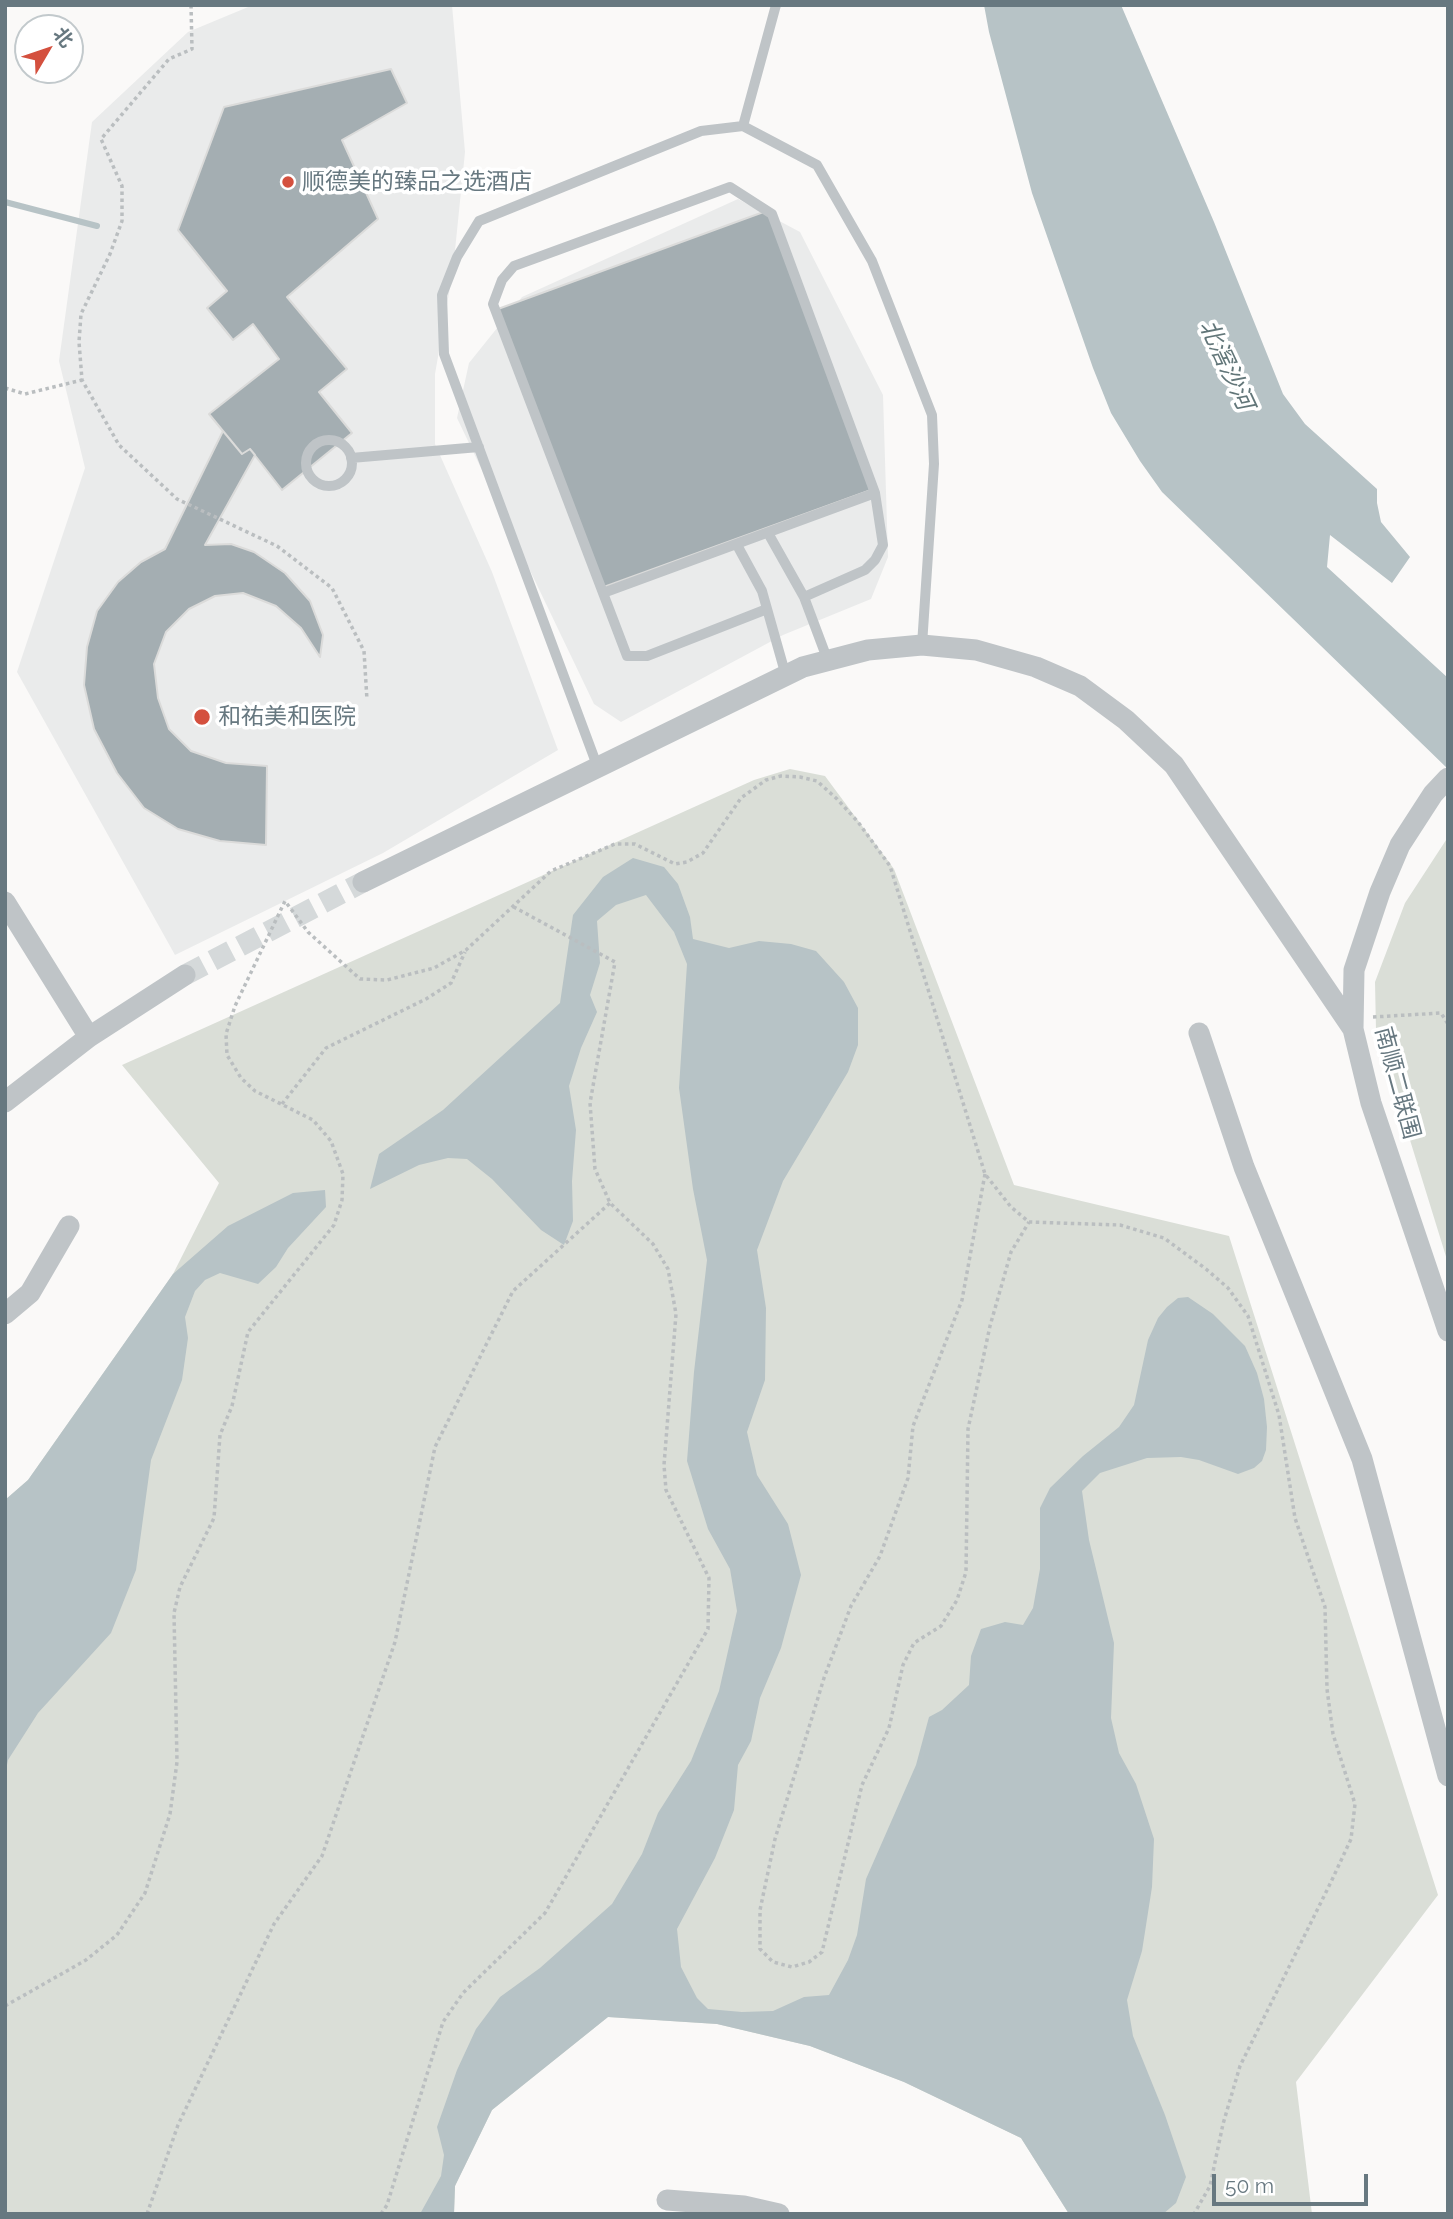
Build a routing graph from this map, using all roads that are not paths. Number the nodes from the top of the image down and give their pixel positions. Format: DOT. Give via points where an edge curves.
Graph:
graph roads {
  1 [pos="776,5"];
  2 [pos="743,126"];
  3 [pos="479,447"];
  4 [pos="351,458"];
  5 [pos="875,493"];
  6 [pos="768,533"];
  7 [pos="737,545"];
  8 [pos="603,593"];
  9 [pos="804,597"];
  10 [pos="767,610"];
  11 [pos="922,645"];
  12 [pos="828,661"];
  13 [pos="786,676"];
  14 [pos="598,768"];
  15 [pos="1441,786"];
  16 [pos="363,882"];
  17 [pos="5,902"];
  18 [pos="185,975"];
  19 [pos="1353,1024"];
  20 [pos="1199,1033"];
  21 [pos="89,1037"];
  22 [pos="8,1094"];
  23 [pos="69,1226"];
  24 [pos="5,1314"];
  25 [pos="1448,1331"];
  26 [pos="1448,1776"];
  27 [pos="667,2200"];
  28 [pos="779,2214"];
  1 -- 2 [label="lane"];
  2 -- 3 [label="lane" via="701,131 479,221 457,257 442,295 444,354"];
  2 -- 11 [label="lane" via="817,165 872,261 932,415 934,464"];
  3 -- 4 [label="lane"];
  3 -- 14 [label="lane"];
  4 -- 4 [label="lane" via="340,443 325,440 311,448 307,469 322,484 336,485 348,476"];
  5 -- 6 [label="lane"];
  5 -- 8 [label="lane" via="772,214 730,187 514,266 502,281 494,304"];
  5 -- 9 [label="lane" via="883,545 875,560"];
  6 -- 7 [label="lane"];
  6 -- 9 [label="lane"];
  7 -- 8 [label="lane"];
  7 -- 10 [label="lane"];
  8 -- 10 [label="lane" via="627,656 647,656"];
  9 -- 12 [label="lane"];
  10 -- 13 [label="lane"];
  11 -- 12 [label="street" via="868,650"];
  11 -- 19 [label="street" via="976,650 1036,667 1080,686 1126,720 1174,765"];
  12 -- 13 [label="street"];
  13 -- 14 [label="street"];
  14 -- 16 [label="street"];
  15 -- 19 [label="street, 南顺二联围" via="1401,845 1380,892 1354,970"];
  17 -- 21 [label="street"];
  18 -- 21 [label="street"];
  19 -- 25 [label="street, 南顺二联围" via="1371,1103"];
  20 -- 26 [label="street" via="1244,1167 1362,1459"];
  21 -- 22 [label="street"];
  23 -- 24 [label="street" via="30,1293"];
  27 -- 28 [label="street" via="744,2206"];
}
